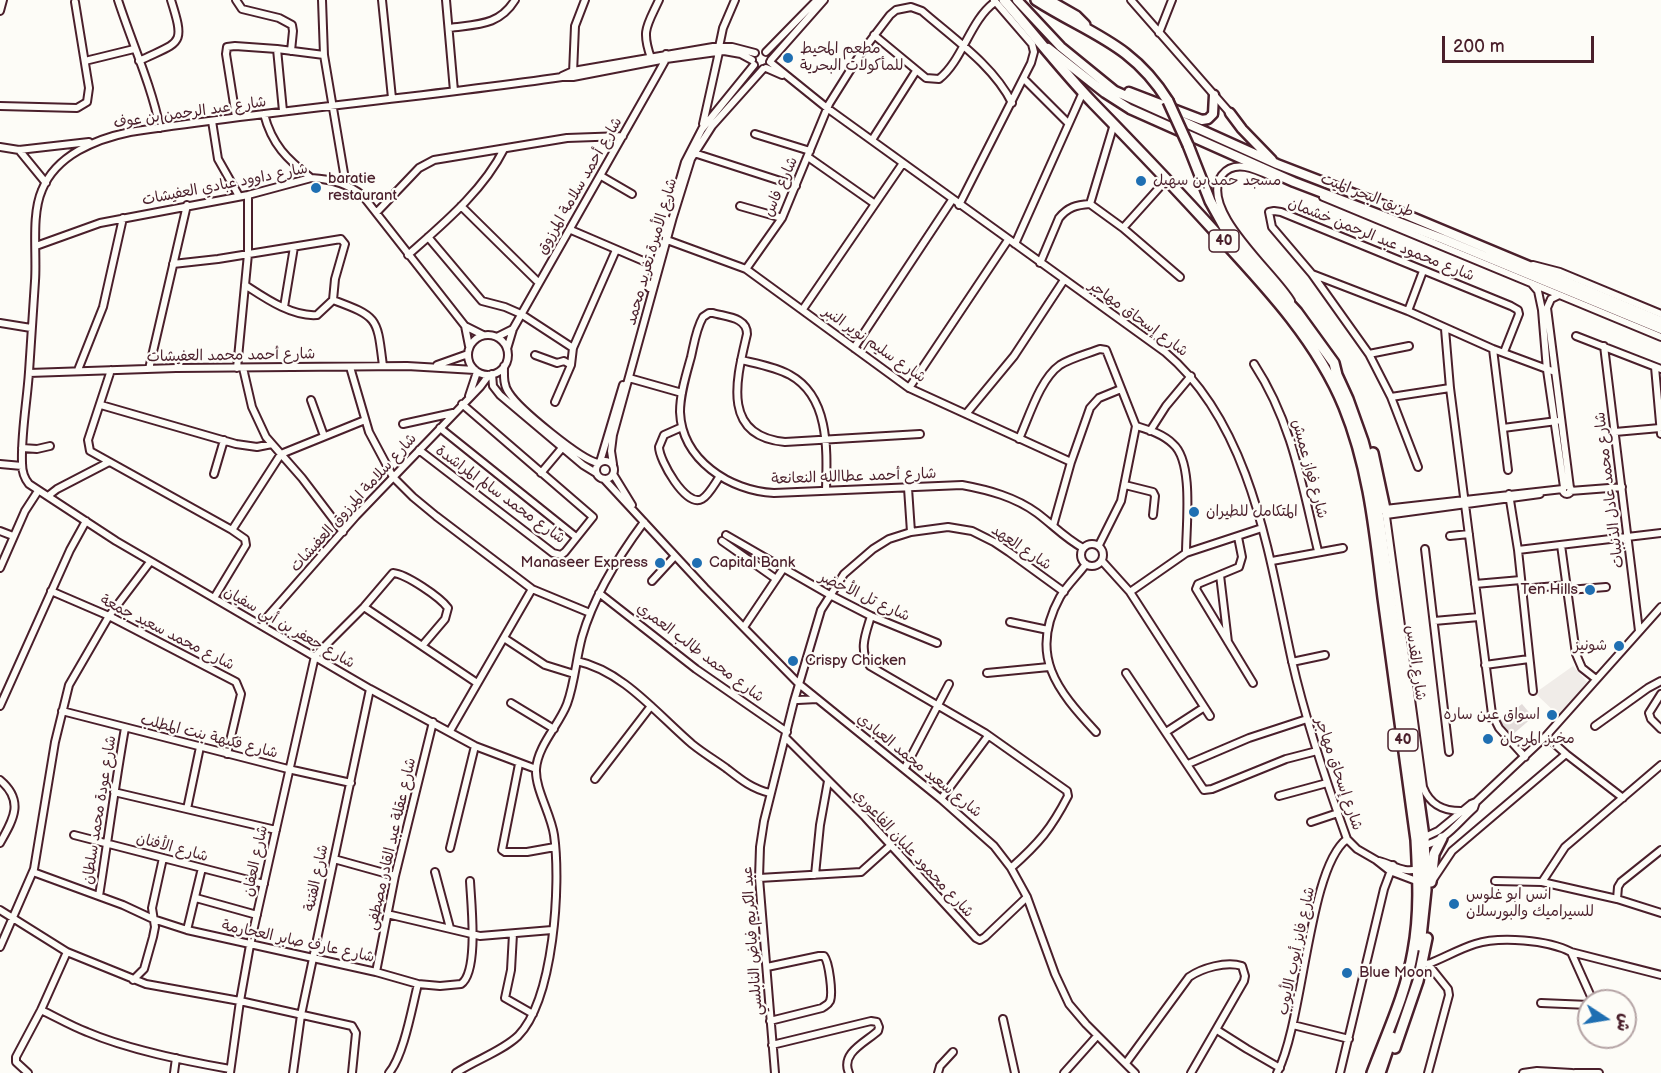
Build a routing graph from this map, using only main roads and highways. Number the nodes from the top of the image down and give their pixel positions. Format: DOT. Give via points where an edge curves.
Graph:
graph roads {
  1 [pos="1017,0"];
  2 [pos="1036,0"];
  3 [pos="1048,0"];
  4 [pos="998,1"];
  5 [pos="1089,29"];
  6 [pos="1041,42"];
  7 [pos="1105,82"];
  8 [pos="1214,95"];
  9 [pos="1230,112"];
  10 [pos="1213,135"];
  11 [pos="1201,140"];
  12 [pos="1277,164"];
  13 [pos="1661,321"];
  14 [pos="1661,330"];
  15 [pos="1334,363"];
  16 [pos="1346,402"];
  17 [pos="1386,512"];
  18 [pos="1442,838"];
  19 [pos="1420,842"];
  20 [pos="1372,1073"];
  21 [pos="1380,1073"];
  22 [pos="1386,1073"];
  1 -- 7 [label="main road" via="1061,46"];
  2 -- 5 [label="highway, 40"];
  3 -- 5 [label="highway" via="1076,16"];
  4 -- 6 [label="highway, 40"];
  5 -- 15 [label="highway, 40, bridge" via="1116,45 1157,83 1225,228 1298,312"];
  6 -- 11 [label="main road, طريق البحر الميت" via="1130,109"];
  6 -- 16 [label="highway, 40" via="1083,92 1245,263 1304,335"];
  7 -- 8 [label="main road" via="1198,119 1207,120 1214,114"];
  7 -- 10 [label="main road" via="1115,91"];
  9 -- 12 [label="main road"];
  10 -- 11 [label="main road"];
  10 -- 12 [label="main road"];
  11 -- 14 [label="main road, طريق البحر الميت" via="1294,182"];
  12 -- 13 [label="main road"];
  15 -- 16 [label="highway, 40"];
  15 -- 17 [label="highway" via="1340,368 1365,427"];
  16 -- 19 [label="highway, شارع القدس / 40" via="1368,492"];
  18 -- 22 [label="highway" via="1434,854 1426,964"];
  19 -- 20 [label="highway, شارع القدس / 40" via="1417,923 1411,962"];
  19 -- 21 [label="highway, شارع القدس / 40" via="1425,901 1419,951"];
}
